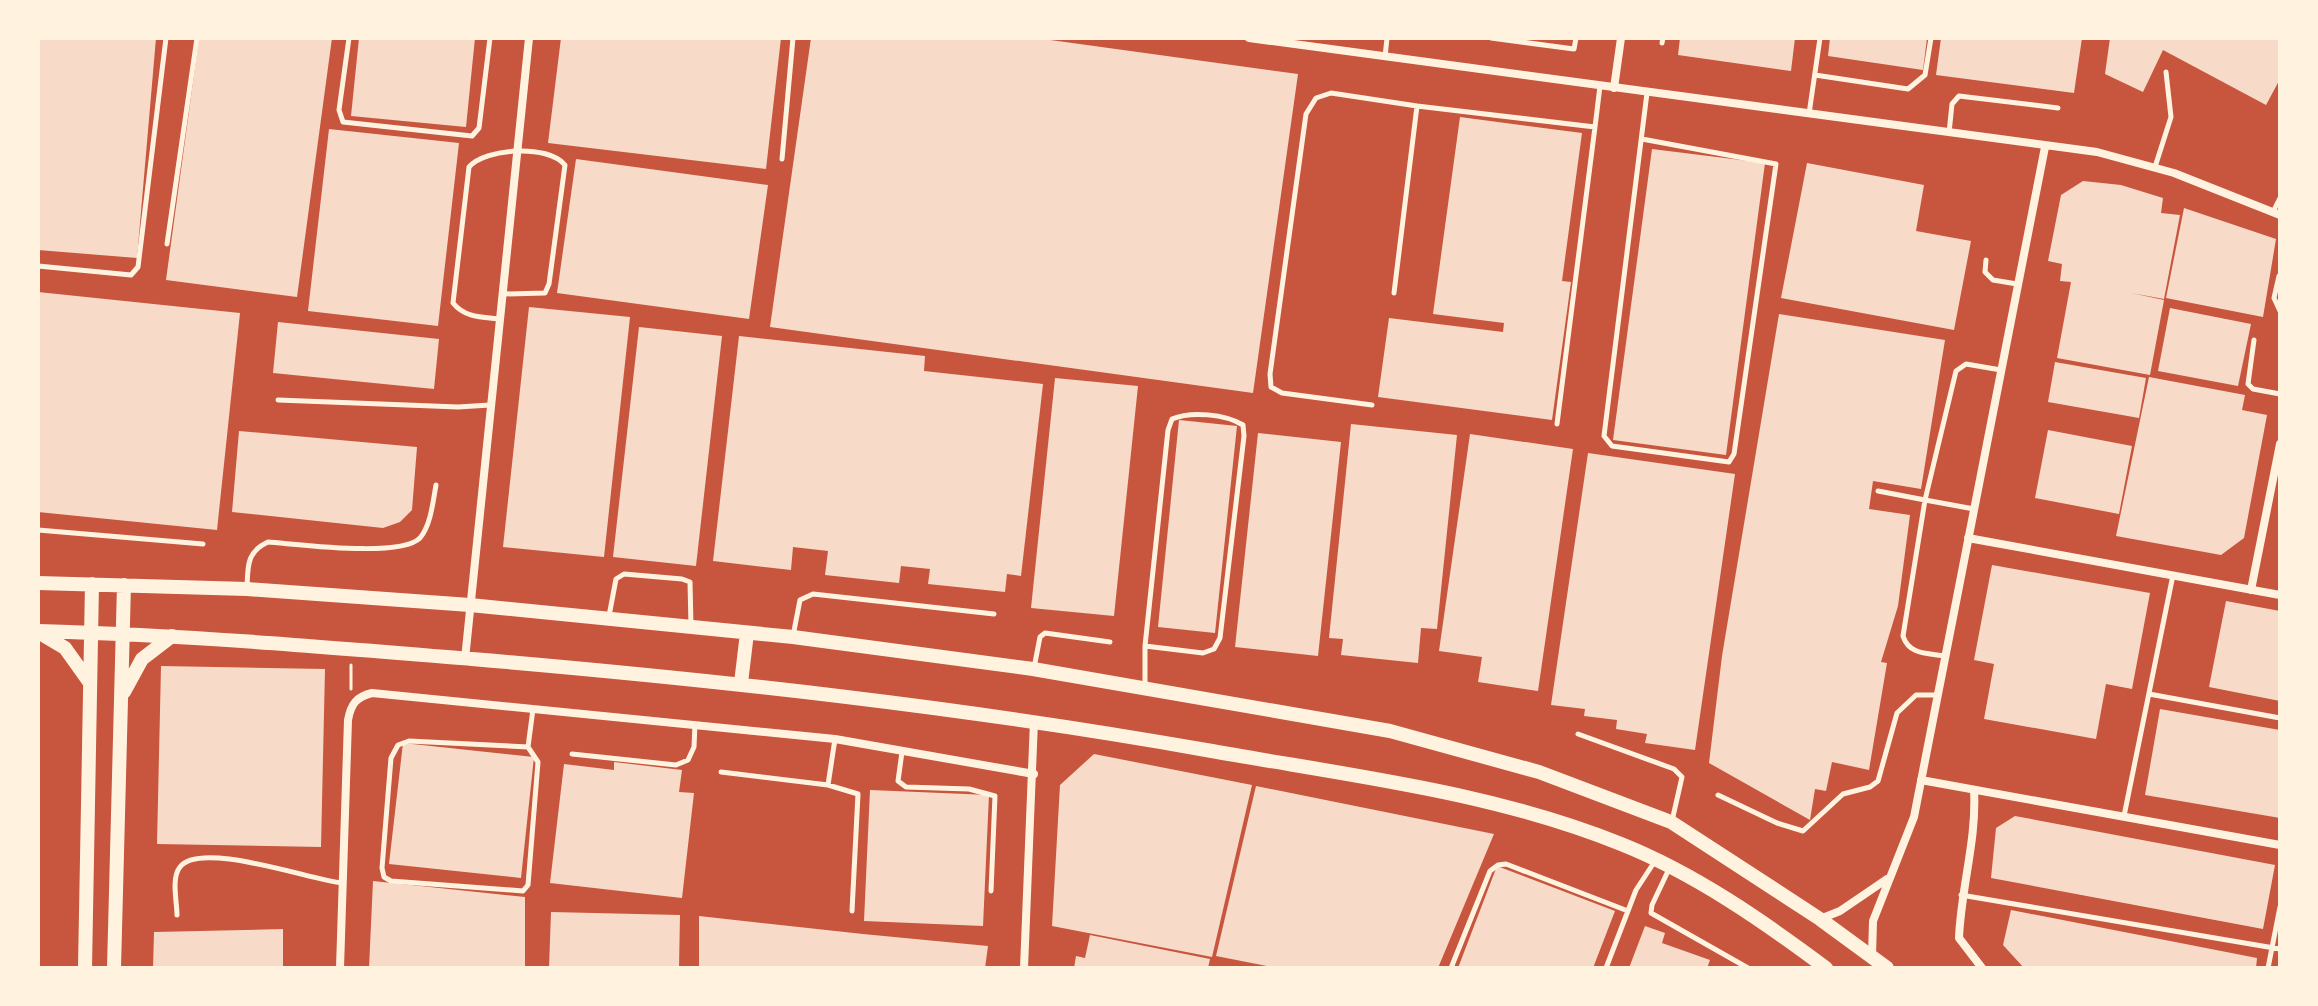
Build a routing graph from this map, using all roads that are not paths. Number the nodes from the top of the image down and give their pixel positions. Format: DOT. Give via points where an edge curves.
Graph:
graph roads {
  1 [pos="166,38"];
  2 [pos="197,38"];
  3 [pos="349,38"];
  4 [pos="490,38"];
  5 [pos="529,38"];
  6 [pos="793,38"];
  7 [pos="1249,38"];
  8 [pos="1387,38"];
  9 [pos="1491,38"];
  10 [pos="1576,38"];
  11 [pos="1621,38"];
  12 [pos="1820,38"];
  13 [pos="1931,38"];
  14 [pos="1385,57"];
  15 [pos="2166,72"];
  16 [pos="1815,75"];
  17 [pos="1600,86"];
  18 [pos="1614,88"];
  19 [pos="1647,93"];
  20 [pos="1417,106"];
  21 [pos="2058,108"];
  22 [pos="1809,115"];
  23 [pos="1595,127"];
  24 [pos="1949,134"];
  25 [pos="1642,139"];
  26 [pos="2045,147"];
  27 [pos="518,151"];
  28 [pos="782,159"];
  29 [pos="2155,167"];
  30 [pos="2280,198"];
  31 [pos="2276,214"];
  32 [pos="167,244"];
  33 [pos="1986,260"];
  34 [pos="38,266"];
  35 [pos="2279,276"];
  36 [pos="2017,284"];
  37 [pos="1394,293"];
  38 [pos="503,294"];
  39 [pos="2280,311"];
  40 [pos="500,319"];
  41 [pos="2254,340"];
  42 [pos="2001,370"];
  43 [pos="2280,394"];
  44 [pos="278,400"];
  45 [pos="491,404"];
  46 [pos="1372,405"];
  47 [pos="1557,424"];
  48 [pos="2280,444"];
  49 [pos="436,485"];
  50 [pos="1878,491"];
  51 [pos="1925,500"];
  52 [pos="1974,509"];
  53 [pos="38,530"];
  54 [pos="1968,538"];
  55 [pos="203,544"];
  56 [pos="2173,575"];
  57 [pos="38,583"];
  58 [pos="92,584"];
  59 [pos="124,585"];
  60 [pos="247,589"];
  61 [pos="2251,590"];
  62 [pos="2280,595"];
  63 [pos="470,605"];
  64 [pos="994,614"];
  65 [pos="609,619"];
  66 [pos="691,627"];
  67 [pos="38,632"];
  68 [pos="91,632"];
  69 [pos="122,633"];
  70 [pos="747,633"];
  71 [pos="173,636"];
  72 [pos="793,637"];
  73 [pos="1110,642"];
  74 [pos="1145,646"];
  75 [pos="1945,656"];
  76 [pos="465,659"];
  77 [pos="1033,669"];
  78 [pos="90,683"];
  79 [pos="741,683"];
  80 [pos="1145,689"];
  81 [pos="2149,694"];
  82 [pos="1938,695"];
  83 [pos="120,701"];
  84 [pos="533,709"];
  85 [pos="2280,718"];
  86 [pos="1034,720"];
  87 [pos="695,724"];
  88 [pos="1578,734"];
  89 [pos="835,739"];
  90 [pos="528,747"];
  91 [pos="902,751"];
  92 [pos="572,754"];
  93 [pos="721,772"];
  94 [pos="1034,774"];
  95 [pos="1921,780"];
  96 [pos="828,785"];
  97 [pos="1974,790"];
  98 [pos="1718,795"];
  99 [pos="2124,816"];
  100 [pos="1671,822"];
  101 [pos="2280,845"];
  102 [pos="1655,860"];
  103 [pos="1669,868"];
  104 [pos="1888,878"];
  105 [pos="342,883"];
  106 [pos="991,891"];
  107 [pos="1960,894"];
  108 [pos="2280,907"];
  109 [pos="852,911"];
  110 [pos="1628,911"];
  111 [pos="177,915"];
  112 [pos="1820,919"];
  113 [pos="2272,948"];
  114 [pos="2280,949"];
  115 [pos="1872,956"];
  116 [pos="1811,963"];
  117 [pos="85,968"];
  118 [pos="114,968"];
  119 [pos="340,968"];
  120 [pos="1024,968"];
  121 [pos="1451,968"];
  122 [pos="1606,968"];
  123 [pos="1748,968"];
  124 [pos="1826,968"];
  125 [pos="1887,968"];
  126 [pos="1982,968"];
  127 [pos="2268,968"];
  1 -- 34 [label="lane" via="138,267 131,275"];
  2 -- 32 [label="lane"];
  3 -- 4 [label="lane" via="339,110 343,122 472,136 479,128"];
  5 -- 27 [label="street"];
  6 -- 28 [label="lane"];
  7 -- 14 [label="street"];
  8 -- 14 [label="lane"];
  9 -- 10 [label="lane" via="1574,49"];
  11 -- 18 [label="street"];
  12 -- 16 [label="lane"];
  13 -- 16 [label="lane" via="1925,75 1908,89"];
  14 -- 17 [label="street"];
  15 -- 29 [label="lane" via="2171,117"];
  16 -- 22 [label="lane"];
  17 -- 18 [label="street"];
  17 -- 23 [label="lane"];
  18 -- 19 [label="street"];
  19 -- 22 [label="street"];
  19 -- 25 [label="lane"];
  20 -- 23 [label="lane"];
  20 -- 37 [label="lane"];
  20 -- 46 [label="lane" via="1331,93 1316,98 1306,114 1271,387"];
  21 -- 24 [label="lane" via="1959,96 1952,104"];
  22 -- 24 [label="street"];
  23 -- 47 [label="lane"];
  24 -- 26 [label="street"];
  25 -- 25 [label="lane" via="1776,164 1729,462 1612,446 1604,436"];
  26 -- 29 [label="street" via="2097,152"];
  26 -- 36 [label="street"];
  27 -- 38 [label="street"];
  27 -- 38 [label="lane" via="549,153 565,165 545,293"];
  27 -- 40 [label="lane" via="478,157 469,167 453,303 472,316"];
  29 -- 31 [label="street"];
  30 -- 31 [label="lane"];
  33 -- 36 [label="lane" via="1985,272 1993,280"];
  35 -- 39 [label="lane" via="2274,298"];
  36 -- 42 [label="street"];
  38 -- 40 [label="street"];
  40 -- 45 [label="street"];
  41 -- 43 [label="lane" via="2248,384"];
  42 -- 51 [label="lane" via="1966,364 1956,371"];
  42 -- 52 [label="street"];
  44 -- 45 [label="lane"];
  45 -- 63 [label="street"];
  48 -- 61 [label="street"];
  49 -- 60 [label="lane" via="418,540 375,548 268,542 255,548 249,560"];
  50 -- 51 [label="lane"];
  51 -- 52 [label="lane"];
  51 -- 75 [label="lane" via="1903,636 1914,651"];
  52 -- 54 [label="street"];
  53 -- 55 [label="lane"];
  54 -- 56 [label="street"];
  54 -- 75 [label="street"];
  56 -- 61 [label="street"];
  56 -- 81 [label="lane"];
  57 -- 58 [label="street"];
  58 -- 59 [label="street"];
  58 -- 68 [label="street"];
  59 -- 60 [label="street"];
  59 -- 69 [label="street"];
  60 -- 63 [label="street"];
  61 -- 62 [label="street"];
  63 -- 65 [label="street"];
  63 -- 76 [label="street"];
  64 -- 72 [label="lane" via="813,594 800,600"];
  65 -- 66 [label="street"];
  65 -- 66 [label="lane" via="616,579 624,574 682,579 690,582 693,592"];
  66 -- 70 [label="street"];
  67 -- 68 [label="street"];
  67 -- 78 [label="street" via="65,648"];
  68 -- 69 [label="street"];
  68 -- 78 [label="street"];
  69 -- 71 [label="street"];
  69 -- 83 [label="street"];
  70 -- 72 [label="street"];
  70 -- 79 [label="street"];
  71 -- 76 [label="street"];
  71 -- 83 [label="street" via="142,659"];
  72 -- 77 [label="street"];
  73 -- 77 [label="lane" via="1045,633"];
  74 -- 74 [label="lane" via="1203,653 1214,649 1220,638 1244,436 1243,425 1235,420 1185,414 1172,419"];
  74 -- 80 [label="lane"];
  75 -- 82 [label="street"];
  76 -- 79 [label="street"];
  77 -- 80 [label="street"];
  78 -- 117 [label="street"];
  79 -- 86 [label="street"];
  80 -- 100 [label="street" via="1390,731 1539,772"];
  81 -- 85 [label="lane"];
  81 -- 99 [label="lane"];
  82 -- 95 [label="street"];
  82 -- 98 [label="lane" via="1916,695 1897,713 1878,781 1843,794 1803,831"];
  83 -- 118 [label="street"];
  84 -- 87 [label="street"];
  84 -- 90 [label="lane"];
  84 -- 105 [label="street" via="372,693 354,701 348,720"];
  86 -- 94 [label="street"];
  86 -- 102 [label="street" via="1526,811"];
  87 -- 89 [label="street"];
  87 -- 92 [label="lane" via="688,760 676,765"];
  88 -- 100 [label="lane" via="1674,769 1682,777"];
  89 -- 91 [label="street"];
  89 -- 96 [label="lane"];
  90 -- 90 [label="lane" via="538,762 528,885 523,891 384,877 391,758 398,745 409,741"];
  91 -- 94 [label="street"];
  91 -- 106 [label="lane" via="898,781 906,787 969,789 995,796"];
  93 -- 96 [label="lane"];
  94 -- 120 [label="street"];
  95 -- 97 [label="street"];
  95 -- 104 [label="street" via="1914,817"];
  96 -- 109 [label="lane" via="858,794"];
  97 -- 99 [label="street"];
  97 -- 107 [label="street" via="1976,817"];
  99 -- 101 [label="street"];
  100 -- 112 [label="street"];
  102 -- 103 [label="street"];
  102 -- 110 [label="lane"];
  103 -- 116 [label="street" via="1735,904"];
  103 -- 123 [label="lane" via="1651,913"];
  104 -- 112 [label="street"];
  104 -- 115 [label="street" via="1873,921"];
  105 -- 111 [label="lane" via="247,860 193,859 181,864 176,874"];
  105 -- 119 [label="street"];
  107 -- 113 [label="lane"];
  107 -- 126 [label="street" via="1959,938"];
  108 -- 113 [label="lane"];
  110 -- 121 [label="lane" via="1498,865 1490,871"];
  110 -- 122 [label="lane"];
  112 -- 115 [label="street"];
  113 -- 114 [label="lane"];
  113 -- 127 [label="lane"];
  115 -- 125 [label="street"];
  116 -- 124 [label="street"];
}
